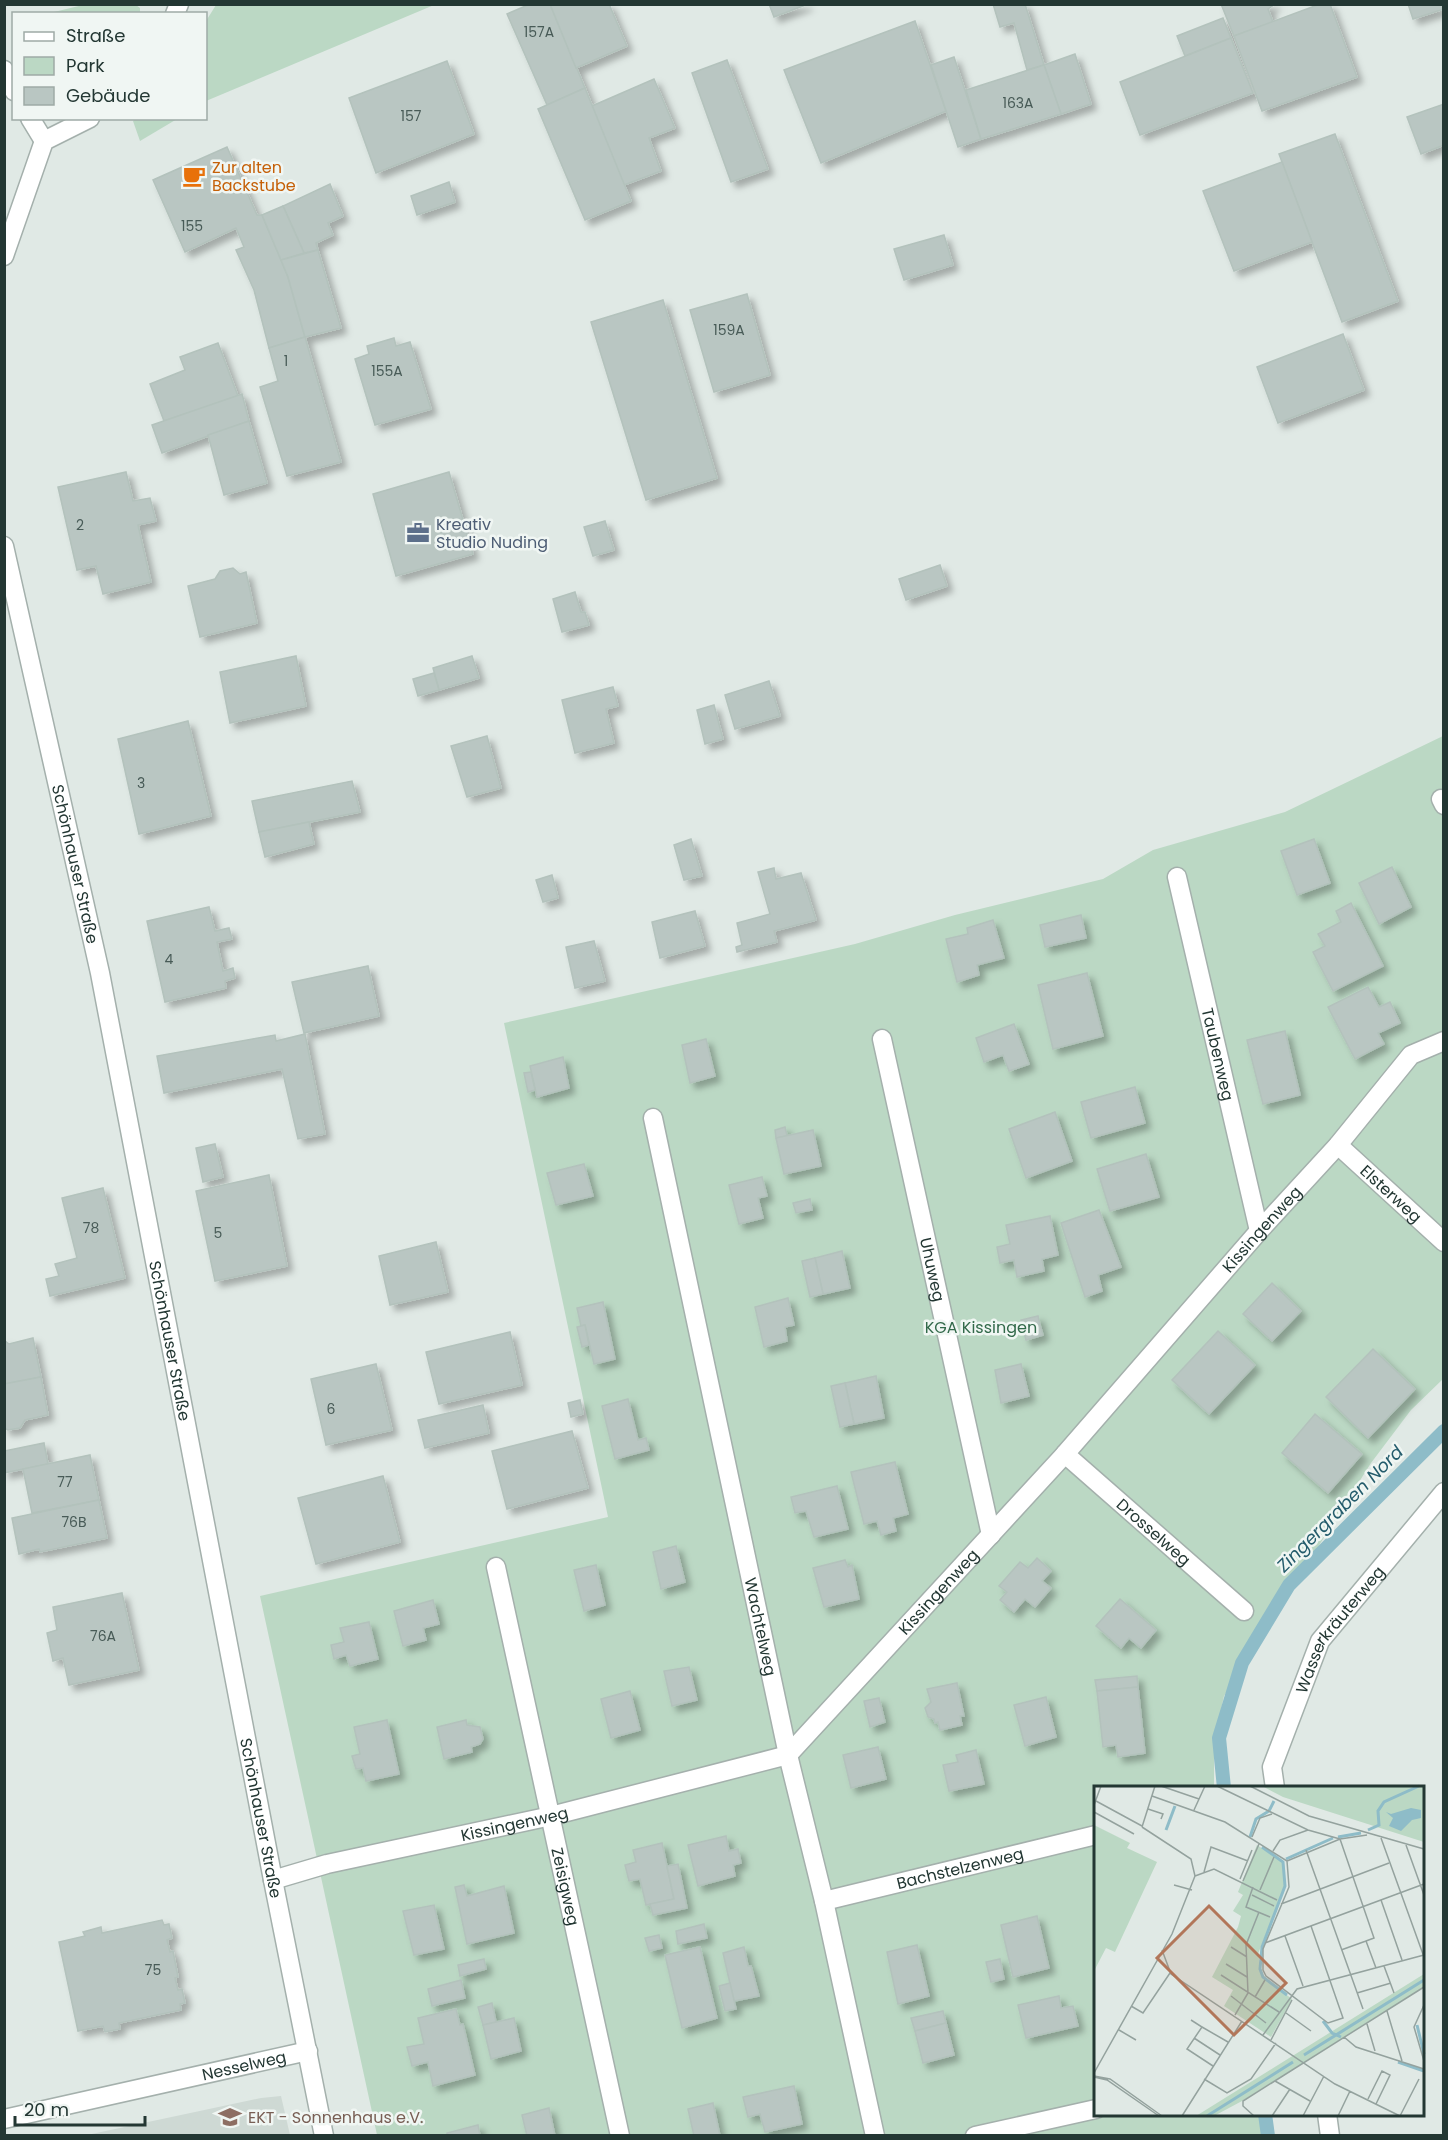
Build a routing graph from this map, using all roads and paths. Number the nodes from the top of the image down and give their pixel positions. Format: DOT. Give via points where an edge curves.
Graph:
graph roads {
  1 [pos="4,70"];
  2 [pos="12,87"];
  3 [pos="31,120"];
  4 [pos="86,120"];
  5 [pos="44,141"];
  6 [pos="4,256"];
  7 [pos="4,546"];
  8 [pos="1177,877"];
  9 [pos="882,1039"];
  10 [pos="1443,1041"];
  11 [pos="653,1118"];
  12 [pos="1338,1145"];
  13 [pos="1259,1231"];
  14 [pos="1443,1242"];
  15 [pos="1065,1454"];
  16 [pos="1443,1492"];
  17 [pos="990,1535"];
  18 [pos="496,1566"];
  19 [pos="1244,1611"];
  20 [pos="788,1755"];
  21 [pos="1275,1786"];
  22 [pos="552,1816"];
  23 [pos="1094,1835"];
  24 [pos="273,1880"];
  25 [pos="824,1901"];
  26 [pos="308,2051"];
  27 [pos="1094,2109"];
  28 [pos="1327,2116"];
  29 [pos="4,2119"];
  30 [pos="324,2136"];
  31 [pos="620,2136"];
  32 [pos="875,2136"];
  33 [pos="975,2136"];
  34 [pos="1330,2136"];
  1 -- 2 [label="street"];
  3 -- 5 [label="street"];
  4 -- 5 [label="street"];
  5 -- 6 [label="street"];
  7 -- 24 [label="street, Schönhauser Straße" via="100,973"];
  8 -- 13 [label="street, Taubenweg"];
  9 -- 17 [label="street, Uhuweg"];
  10 -- 12 [label="street, Kissingenweg" via="1411,1055"];
  11 -- 20 [label="street, Wachtelweg"];
  12 -- 13 [label="street, Kissingenweg"];
  12 -- 14 [label="street, Elsterweg"];
  13 -- 15 [label="street, Kissingenweg"];
  15 -- 17 [label="street, Kissingenweg"];
  15 -- 19 [label="street, Drosselweg"];
  16 -- 21 [label="street, Wasserkräuterweg" via="1320,1641 1272,1767"];
  17 -- 20 [label="street, Kissingenweg"];
  18 -- 22 [label="street, Zeisigweg"];
  20 -- 22 [label="street, Kissingenweg"];
  20 -- 25 [label="street, Wachtelweg"];
  22 -- 24 [label="street, Kissingenweg" via="327,1864"];
  22 -- 31 [label="street, Zeisigweg"];
  23 -- 25 [label="street, Bachstelzenweg"];
  24 -- 26 [label="street, Schönhauser Straße"];
  25 -- 32 [label="street, Wachtelweg"];
  26 -- 29 [label="street, Nesselweg"];
  26 -- 30 [label="street, Schönhauser Straße"];
  27 -- 33 [label="street"];
  28 -- 34 [label="street"];
}
